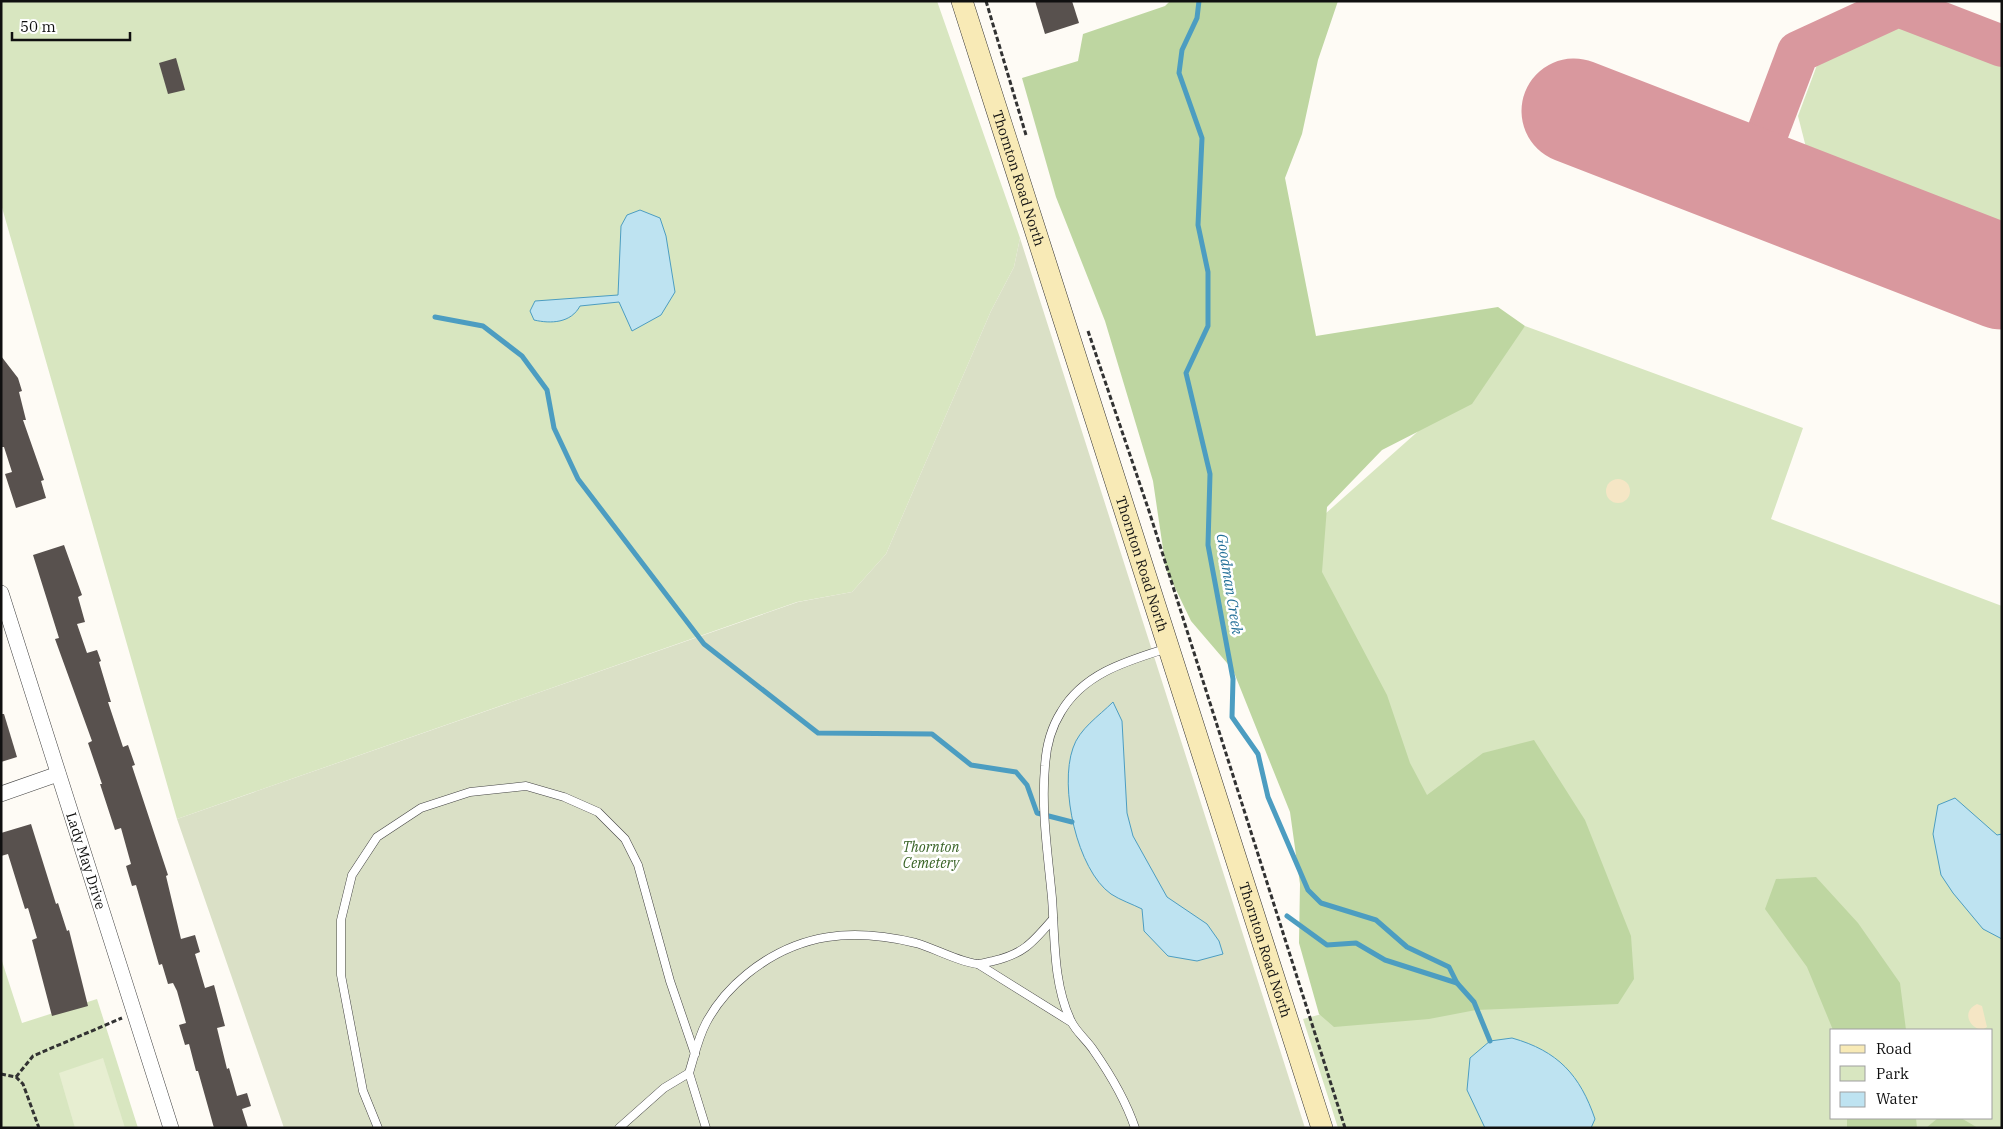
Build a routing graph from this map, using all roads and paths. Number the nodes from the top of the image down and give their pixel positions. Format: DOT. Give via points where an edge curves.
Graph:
graph roads {
  1 [pos="962,1"];
  2 [pos="986,1"];
  3 [pos="1027,139"];
  4 [pos="1085,322"];
  5 [pos="1,594"];
  6 [pos="1169,647"];
  7 [pos="58,774"];
  8 [pos="1,794"];
  9 [pos="1053,919"];
  10 [pos="978,964"];
  11 [pos="134,1013"];
  12 [pos="1071,1022"];
  13 [pos="695,1054"];
  14 [pos="689,1073"];
  15 [pos="1,1074"];
  16 [pos="16,1077"];
  17 [pos="39,1128"];
  18 [pos="171,1128"];
  19 [pos="378,1128"];
  20 [pos="619,1128"];
  21 [pos="706,1128"];
  22 [pos="1135,1128"];
  23 [pos="1322,1128"];
  24 [pos="1345,1128"];
  1 -- 6 [label="main road, Thornton Road North"];
  2 -- 3 [label="path"];
  4 -- 24 [label="path" via="1152,520"];
  5 -- 7 [label="street, Lady May Drive"];
  6 -- 9 [label="lane" via="1123,662 1078,690 1061,712 1050,736 1044,765 1044,804"];
  6 -- 23 [label="main road, Thornton Road North"];
  7 -- 8 [label="street"];
  7 -- 11 [label="street, Lady May Drive"];
  9 -- 10 [label="lane" via="1021,952"];
  9 -- 12 [label="lane" via="1057,966"];
  10 -- 12 [label="lane"];
  10 -- 13 [label="lane" via="917,943 882,937 850,934 803,942 763,962 731,988 705,1023"];
  11 -- 16 [label="path" via="33,1056"];
  11 -- 18 [label="street, Lady May Drive"];
  12 -- 22 [label="lane" via="1094,1050"];
  13 -- 14 [label="lane"];
  13 -- 19 [label="lane" via="670,981 638,865 625,839 598,812 564,797 526,786 470,792 421,808 377,837 352,875 341,920 341,975 363,1090"];
  14 -- 20 [label="lane" via="664,1088"];
  14 -- 21 [label="lane"];
  15 -- 16 [label="path"];
  16 -- 17 [label="path" via="23,1084"];
}
